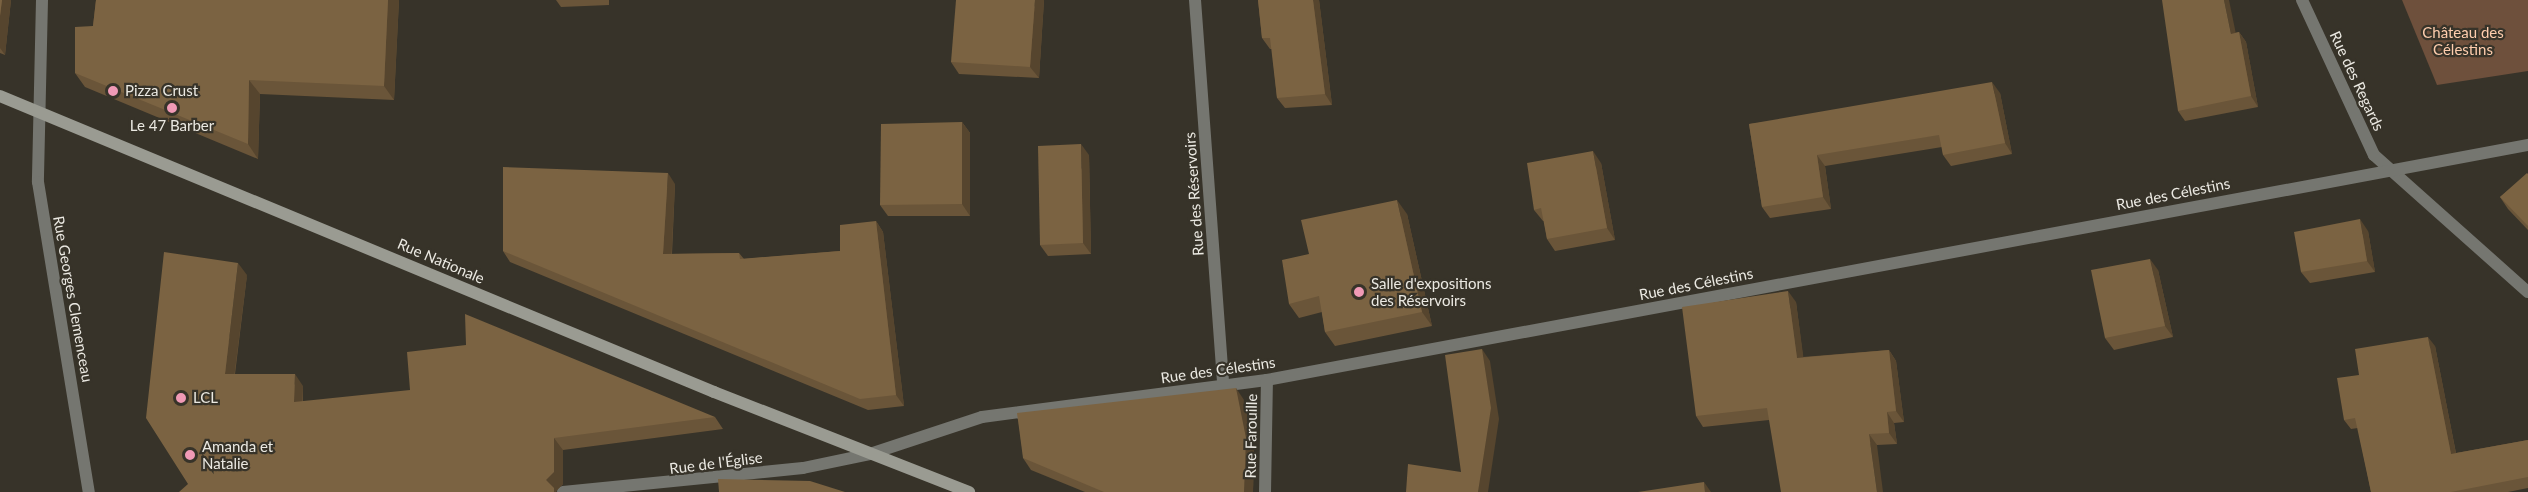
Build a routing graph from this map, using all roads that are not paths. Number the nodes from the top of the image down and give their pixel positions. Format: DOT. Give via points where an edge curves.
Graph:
graph roads {
  1 [pos="42,0"];
  2 [pos="1195,0"];
  3 [pos="2302,0"];
  4 [pos="0,96"];
  5 [pos="37,110"];
  6 [pos="2528,145"];
  7 [pos="2392,168"];
  8 [pos="2528,292"];
  9 [pos="1267,380"];
  10 [pos="1223,385"];
  11 [pos="870,454"];
  12 [pos="89,492"];
  13 [pos="563,492"];
  14 [pos="969,492"];
  15 [pos="1265,492"];
  1 -- 5 [label="street, Rue Georges Clemenceau"];
  2 -- 10 [label="street, Rue des Réservoirs"];
  3 -- 7 [label="street, Rue des Regards" via="2374,154"];
  4 -- 5 [label="main road, Rue Nationale"];
  5 -- 11 [label="main road, Rue Nationale"];
  5 -- 12 [label="street, Rue Georges Clemenceau" via="38,182"];
  6 -- 7 [label="street, Rue des Célestins"];
  7 -- 8 [label="street, Rue des Regards"];
  7 -- 9 [label="street, Rue des Célestins"];
  9 -- 10 [label="street, Rue des Célestins"];
  9 -- 15 [label="street, Rue Farouille"];
  10 -- 11 [label="street, Rue des Célestins" via="982,417"];
  11 -- 13 [label="street, Rue de l'Église" via="791,470"];
  11 -- 14 [label="main road, Rue Nationale"];
}
